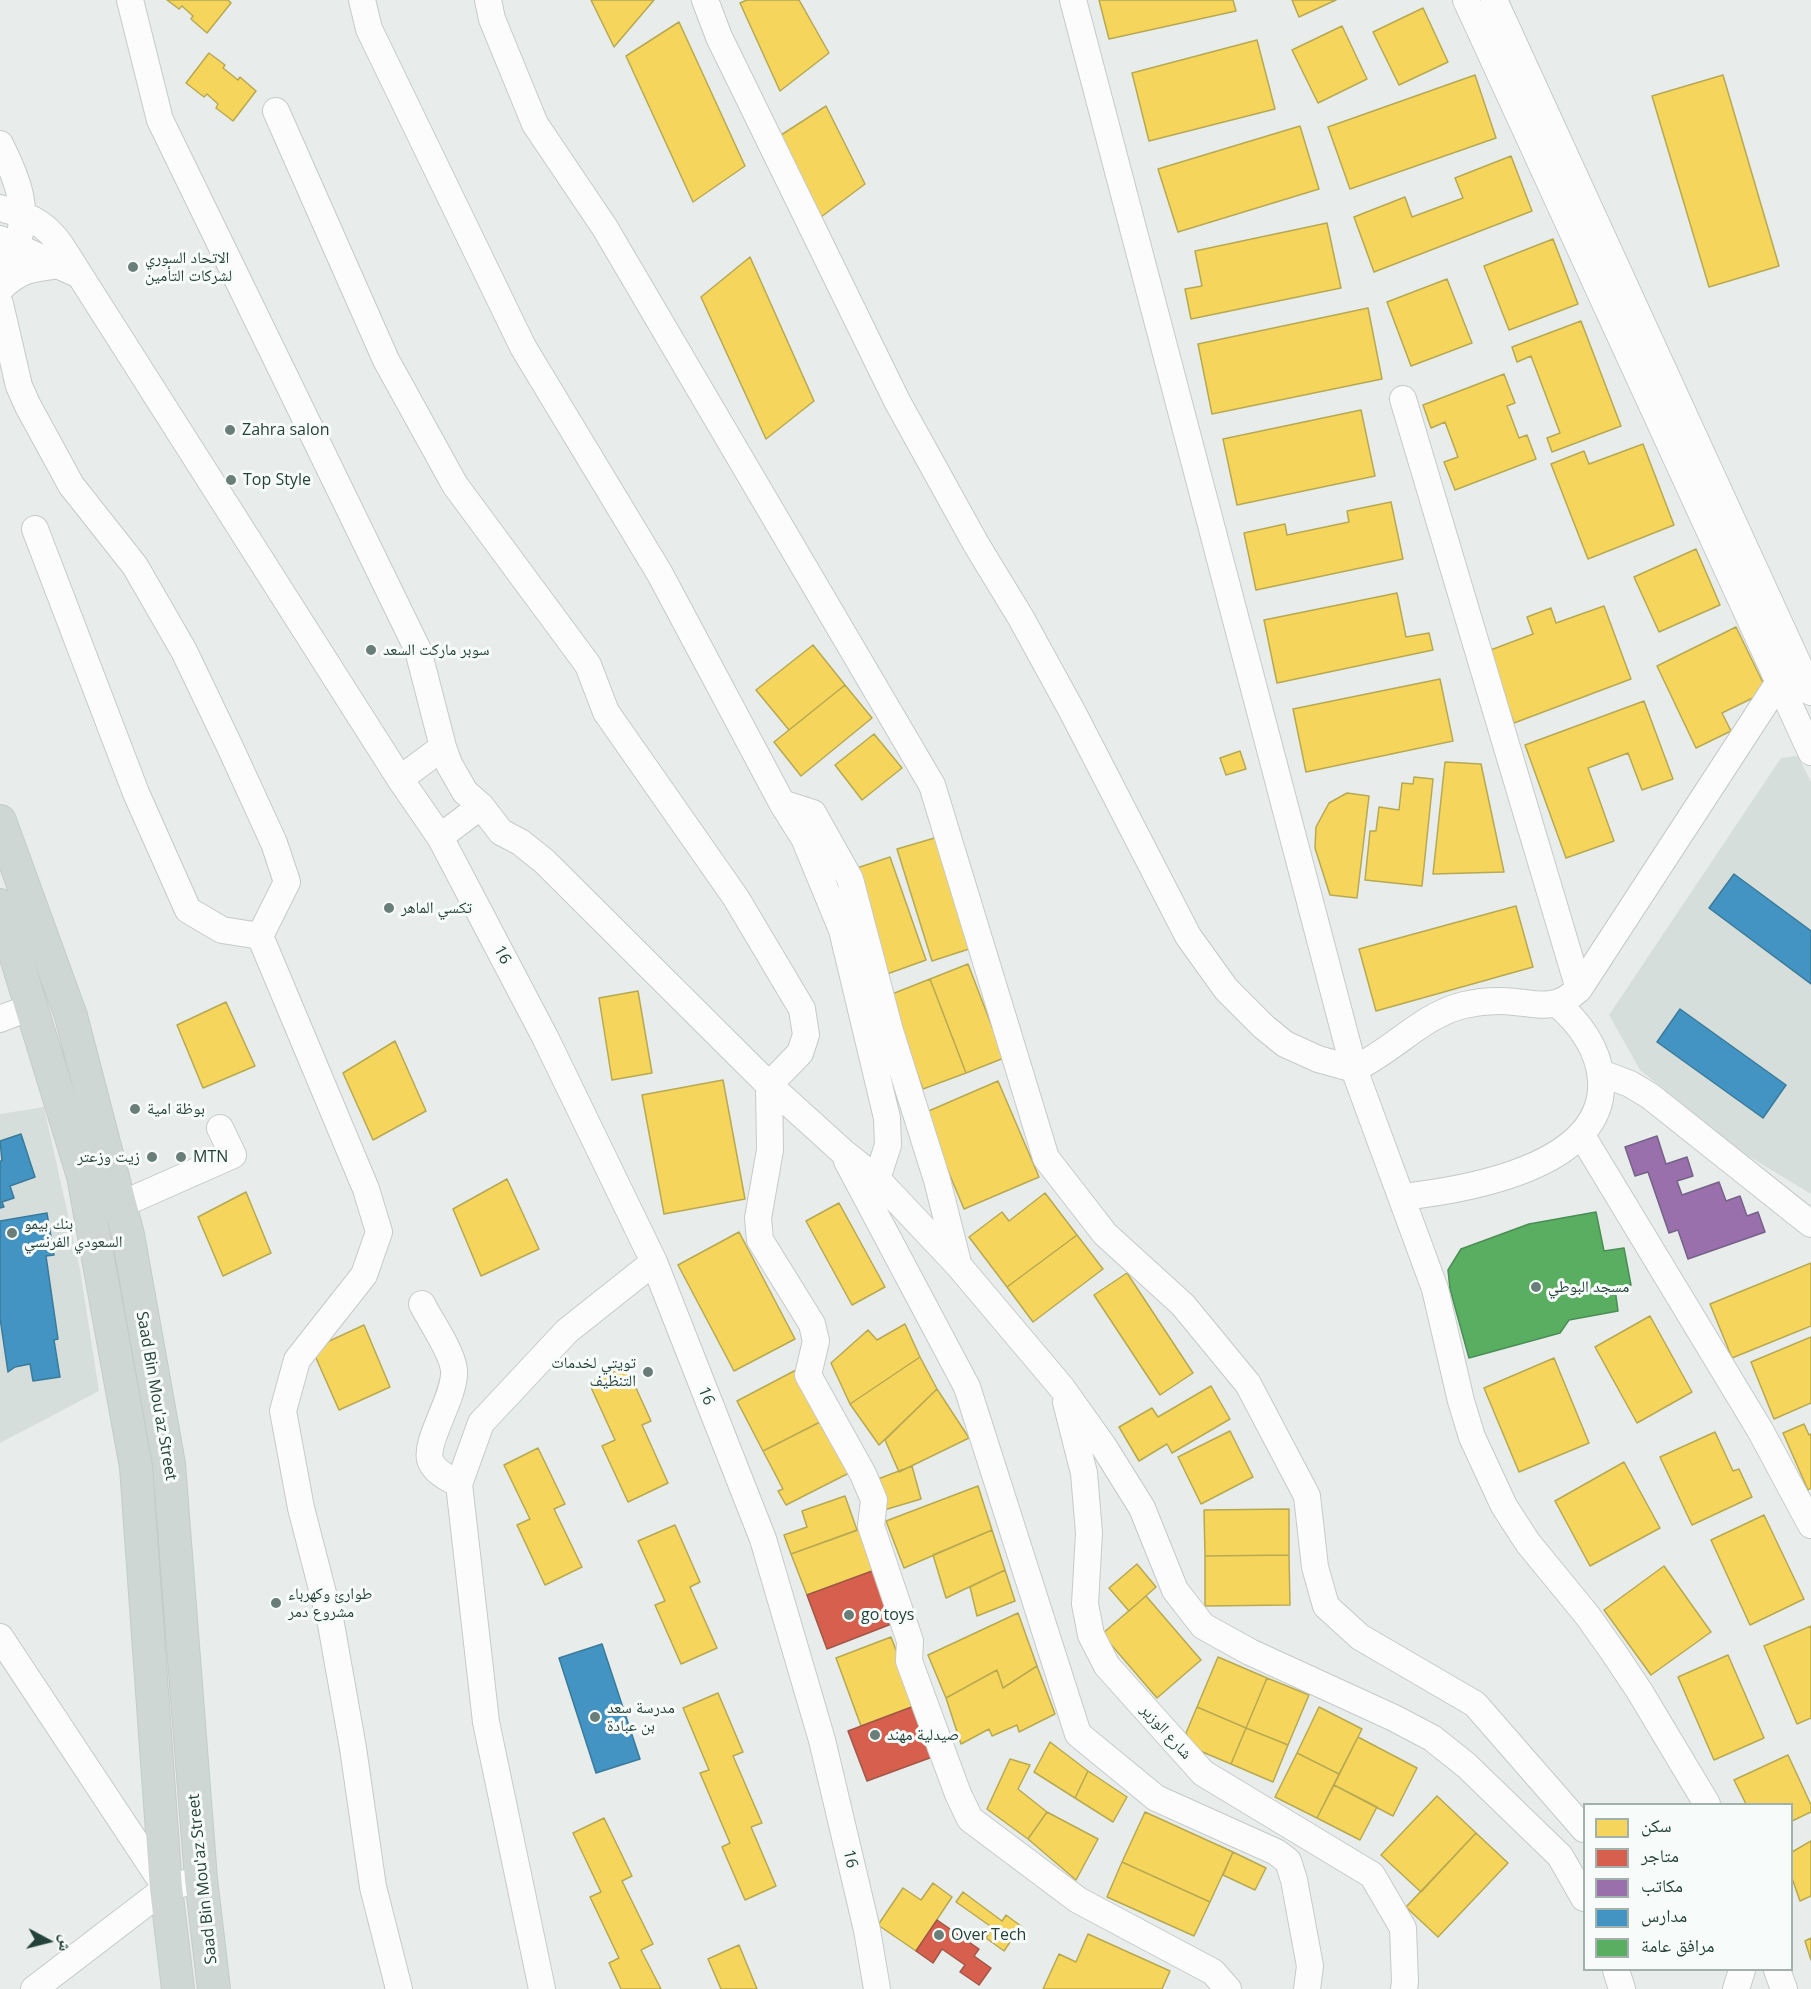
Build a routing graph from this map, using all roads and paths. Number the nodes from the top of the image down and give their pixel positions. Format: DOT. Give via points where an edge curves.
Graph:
graph roads {
  1 [pos="130,0"];
  2 [pos="362,0"];
  3 [pos="488,0"];
  4 [pos="705,0"];
  5 [pos="1073,0"];
  6 [pos="1466,0"];
  7 [pos="1494,0"];
  8 [pos="276,111"];
  9 [pos="0,144"];
  10 [pos="15,173"];
  11 [pos="11,211"];
  12 [pos="50,231"];
  13 [pos="8,243"];
  14 [pos="69,270"];
  15 [pos="0,287"];
  16 [pos="0,304"];
  17 [pos="1403,399"];
  18 [pos="35,529"];
  19 [pos="1800,668"];
  20 [pos="1779,682"];
  21 [pos="1811,692"];
  22 [pos="443,747"];
  23 [pos="1811,752"];
  24 [pos="400,779"];
  25 [pos="782,803"];
  26 [pos="481,806"];
  27 [pos="0,821"];
  28 [pos="440,837"];
  29 [pos="0,905"];
  30 [pos="260,936"];
  31 [pos="9,964"];
  32 [pos="1579,989"];
  33 [pos="1556,1004"];
  34 [pos="32,1007"];
  35 [pos="0,1019"];
  36 [pos="1354,1069"];
  37 [pos="1601,1074"];
  38 [pos="769,1085"];
  39 [pos="220,1128"];
  40 [pos="1581,1134"];
  41 [pos="843,1152"];
  42 [pos="877,1179"];
  43 [pos="1402,1197"];
  44 [pos="120,1204"];
  45 [pos="1811,1224"];
  46 [pos="654,1262"];
  47 [pos="959,1266"];
  48 [pos="422,1304"];
  49 [pos="1062,1388"];
  50 [pos="459,1484"];
  51 [pos="1811,1525"];
  52 [pos="0,1637"];
  53 [pos="1706,1803"];
  54 [pos="1583,1828"];
  55 [pos="201,1879"];
  56 [pos="166,1888"];
  57 [pos="1583,1896"];
  58 [pos="1617,1971"];
  59 [pos="1742,1971"];
  60 [pos="1777,1971"];
  61 [pos="33,1989"];
  62 [pos="178,1989"];
  63 [pos="214,1989"];
  64 [pos="399,1989"];
  65 [pos="542,1989"];
  66 [pos="878,1989"];
  67 [pos="1228,1989"];
  68 [pos="1307,1989"];
  69 [pos="1404,1989"];
  70 [pos="1622,1989"];
  71 [pos="1736,1989"];
  72 [pos="1784,1989"];
  1 -- 22 [label="street" via="160,120 418,650"];
  2 -- 25 [label="street" via="369,29 523,348 660,574"];
  3 -- 54 [label="street" via="535,124 605,228 932,784 1046,1158 1105,1234 1183,1305 1248,1384 1307,1496 1315,1567 1326,1606 1359,1637 1475,1704"];
  4 -- 36 [label="street" via="719,37 897,401 1072,711 1188,936 1226,989 1278,1039 1301,1053"];
  5 -- 36 [label="street"];
  6 -- 20 [label="street"];
  7 -- 19 [label="street"];
  8 -- 38 [label="street" via="386,360 455,485 588,665 606,712 736,898 802,1009 806,1035 800,1053"];
  9 -- 10 [label="street"];
  10 -- 11 [label="street" via="21,196"];
  10 -- 12 [label="street, 16"];
  11 -- 12 [label="street"];
  11 -- 13 [label="street"];
  12 -- 14 [label="street, 16"];
  13 -- 14 [label="street"];
  13 -- 15 [label="street"];
  14 -- 15 [label="street" via="29,270 14,275"];
  14 -- 24 [label="street, 16"];
  16 -- 30 [label="street" via="19,386 28,406 71,485 135,566 184,651 274,843 287,882"];
  17 -- 32 [label="street"];
  18 -- 30 [label="street" via="136,793 188,910 222,930"];
  19 -- 20 [label="street"];
  19 -- 21 [label="street"];
  20 -- 23 [label="street"];
  20 -- 32 [label="street"];
  22 -- 24 [label="street"];
  22 -- 26 [label="street" via="465,792"];
  24 -- 28 [label="street, 16"];
  25 -- 42 [label="street" via="804,838 842,930 887,1118 888,1145"];
  25 -- 47 [label="street" via="813,813 850,879"];
  26 -- 28 [label="street"];
  26 -- 38 [label="street" via="501,832 544,861"];
  27 -- 44 [label="main road, Saad Bin Mou'az Street" via="71,1016"];
  28 -- 46 [label="street, 16" via="545,1037"];
  29 -- 31 [label="main road, Saad Bin Mou'az Street"];
  30 -- 64 [label="street" via="366,1189 379,1232 364,1275 297,1360 283,1412 301,1508 331,1624 373,1887"];
  31 -- 34 [label="main road, Saad Bin Mou'az Street"];
  32 -- 33 [label="street"];
  33 -- 36 [label="street" via="1496,1001 1462,1005 1427,1021"];
  33 -- 37 [label="street" via="1584,1033"];
  34 -- 35 [label="street"];
  34 -- 56 [label="main road, Saad Bin Mou'az Street" via="83,1176 136,1467"];
  36 -- 43 [label="street"];
  37 -- 40 [label="street" via="1599,1101"];
  37 -- 45 [label="street" via="1650,1096"];
  38 -- 41 [label="street"];
  38 -- 67 [label="street" via="770,1150 758,1218 760,1240 812,1324 816,1341 808,1375 874,1500 871,1526 910,1641 909,1661 970,1819 1078,1900 1213,1972"];
  39 -- 44 [label="street" via="233,1155"];
  40 -- 43 [label="street" via="1555,1156 1509,1175"];
  40 -- 51 [label="street" via="1761,1430"];
  41 -- 42 [label="street"];
  41 -- 68 [label="street" via="967,1387 1078,1734 1156,1798 1288,1861 1310,1966"];
  42 -- 47 [label="street"];
  43 -- 53 [label="street" via="1435,1289 1461,1401 1504,1506 1640,1692"];
  44 -- 55 [label="main road, Saad Bin Mou'az Street" via="169,1464"];
  46 -- 50 [label="street" via="567,1331 481,1423"];
  46 -- 66 [label="street, 16" via="763,1539 822,1740"];
  47 -- 49 [label="street"];
  48 -- 50 [label="street" via="454,1371 446,1408 428,1450 431,1462 441,1474"];
  49 -- 57 [label="street" via="1142,1508 1175,1590 1203,1626 1432,1738 1466,1765 1560,1856"];
  49 -- 69 [label="street, شارع الوزير" via="1084,1473 1089,1533 1085,1604 1091,1635 1107,1666 1203,1773 1372,1875 1403,1928"];
  50 -- 65 [label="street" via="486,1722"];
  52 -- 56 [label="street"];
  55 -- 56 [label="street"];
  55 -- 63 [label="main road, Saad Bin Mou'az Street"];
  56 -- 61 [label="street"];
  56 -- 62 [label="main road, Saad Bin Mou'az Street"];
  58 -- 70 [label="street"];
  59 -- 71 [label="street"];
  60 -- 72 [label="street"];
}
